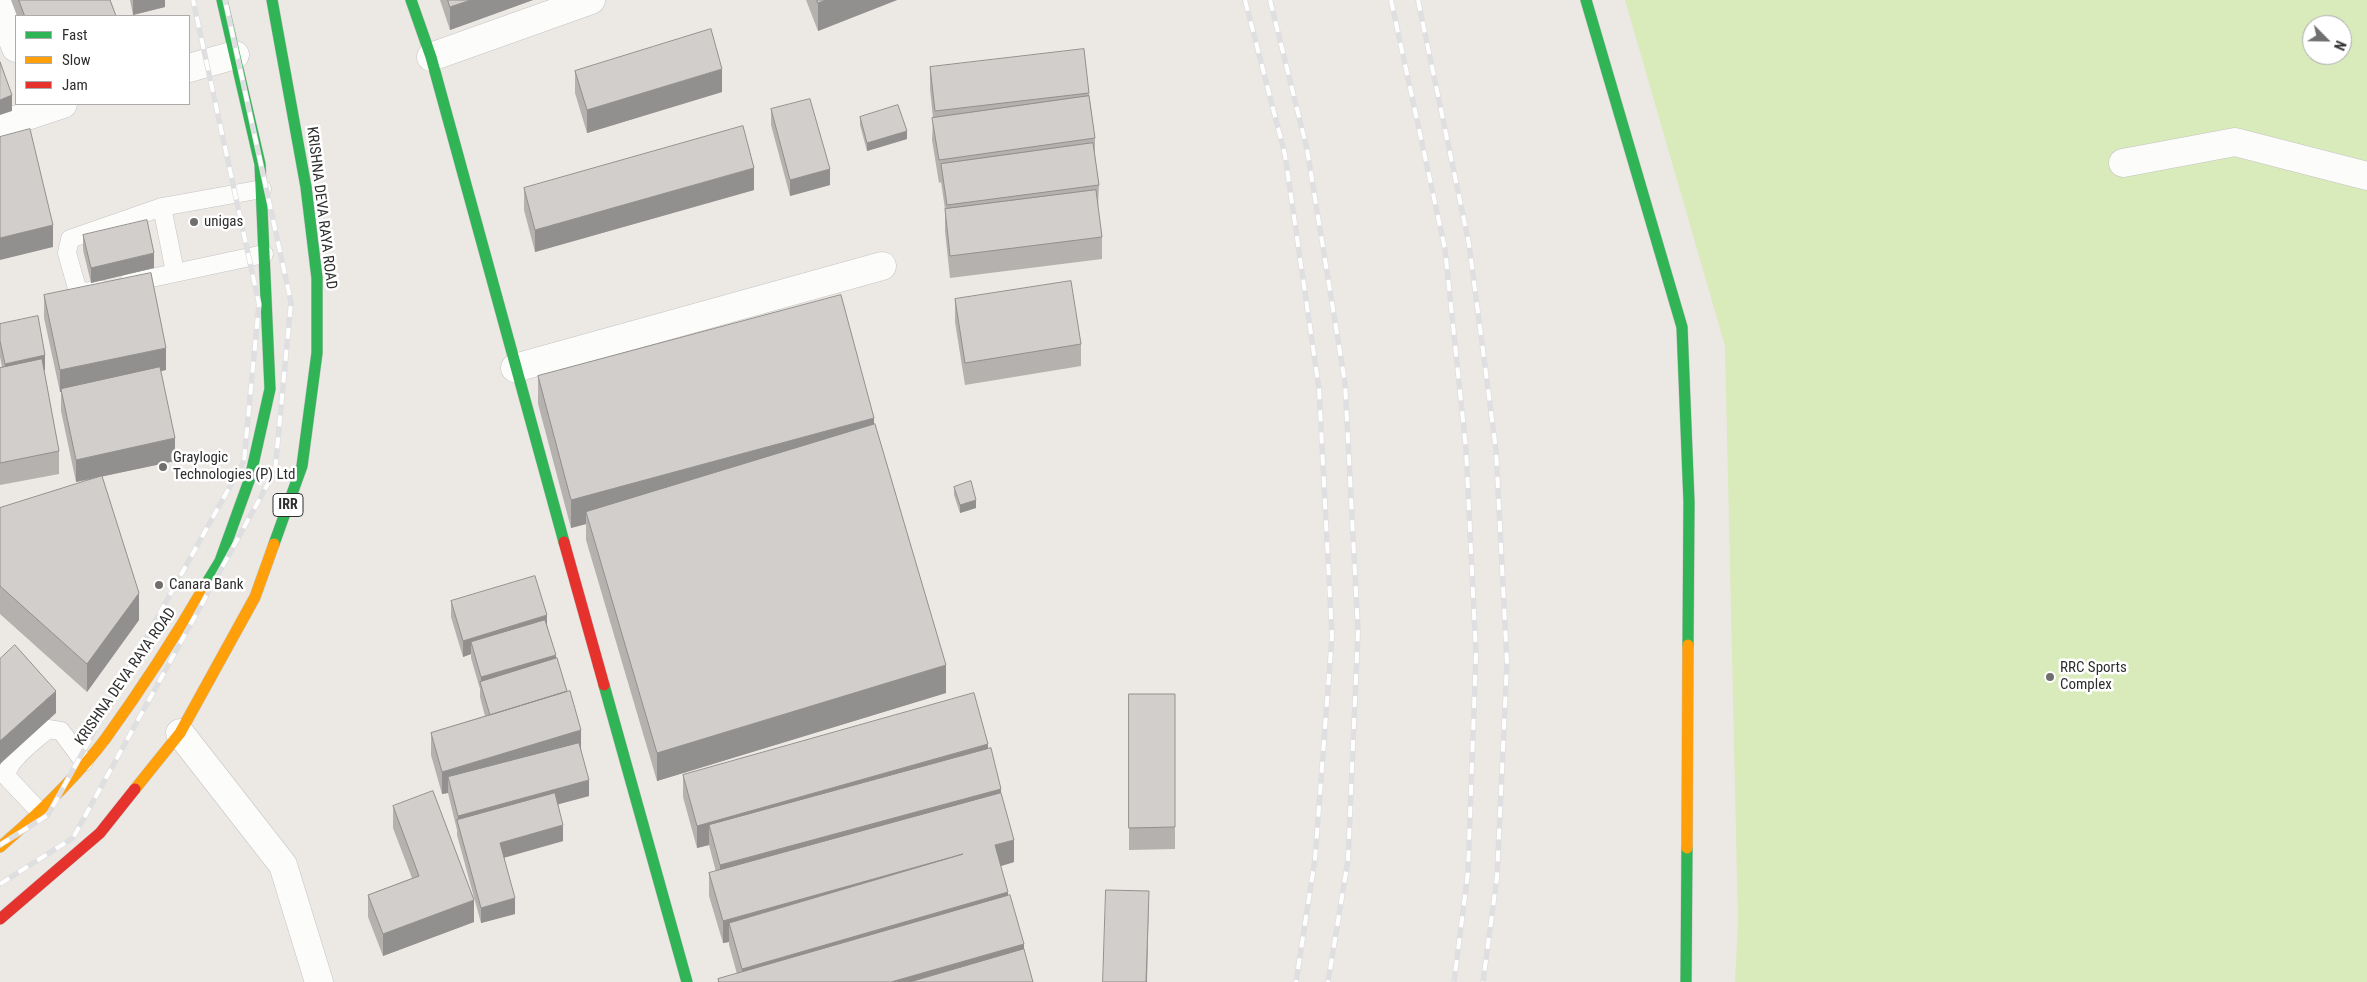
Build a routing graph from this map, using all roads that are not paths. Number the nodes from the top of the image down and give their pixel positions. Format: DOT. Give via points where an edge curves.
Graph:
graph roads {
  1 [pos="222,0"];
  2 [pos="272,0"];
  3 [pos="411,0"];
  4 [pos="591,0"];
  5 [pos="1586,0"];
  6 [pos="0,8"];
  7 [pos="15,46"];
  8 [pos="235,55"];
  9 [pos="431,57"];
  10 [pos="190,68"];
  11 [pos="48,106"];
  12 [pos="0,125"];
  13 [pos="2122,163"];
  14 [pos="2367,176"];
  15 [pos="262,189"];
  16 [pos="162,207"];
  17 [pos="264,254"];
  18 [pos="882,266"];
  19 [pos="175,272"];
  20 [pos="515,368"];
  21 [pos="180,733"];
  22 [pos="84,762"];
  23 [pos="40,812"];
  24 [pos="0,847"];
  25 [pos="0,919"];
  26 [pos="319,982"];
  27 [pos="687,982"];
  28 [pos="1686,982"];
  1 -- 8 [label="street, KRISHNA DEVA RAYA ROAD"];
  2 -- 21 [label="street, KRISHNA DEVA RAYA ROAD / IRR" via="306,187 317,278 317,353 302,466 255,598"];
  3 -- 9 [label="street"];
  4 -- 9 [label="street"];
  5 -- 28 [label="street" via="1682,327 1689,502"];
  6 -- 7 [label="street"];
  8 -- 10 [label="street"];
  8 -- 15 [label="street, KRISHNA DEVA RAYA ROAD" via="260,164"];
  9 -- 20 [label="street"];
  11 -- 12 [label="street"];
  13 -- 14 [label="street" via="2235,142"];
  15 -- 16 [label="lane"];
  15 -- 17 [label="street, KRISHNA DEVA RAYA ROAD"];
  16 -- 19 [label="lane"];
  16 -- 19 [label="lane" via="70,239 66,253 76,288 85,292"];
  17 -- 19 [label="lane"];
  17 -- 22 [label="street, KRISHNA DEVA RAYA ROAD" via="270,389 246,488 220,561 166,651 105,739"];
  18 -- 20 [label="street"];
  20 -- 27 [label="street"];
  21 -- 25 [label="street, KRISHNA DEVA RAYA ROAD / IRR" via="100,833"];
  21 -- 26 [label="street" via="283,865"];
  22 -- 23 [label="street, KRISHNA DEVA RAYA ROAD"];
  22 -- 23 [label="lane" via="61,731 48,729 10,763 7,777"];
  23 -- 24 [label="street, KRISHNA DEVA RAYA ROAD"];
}
